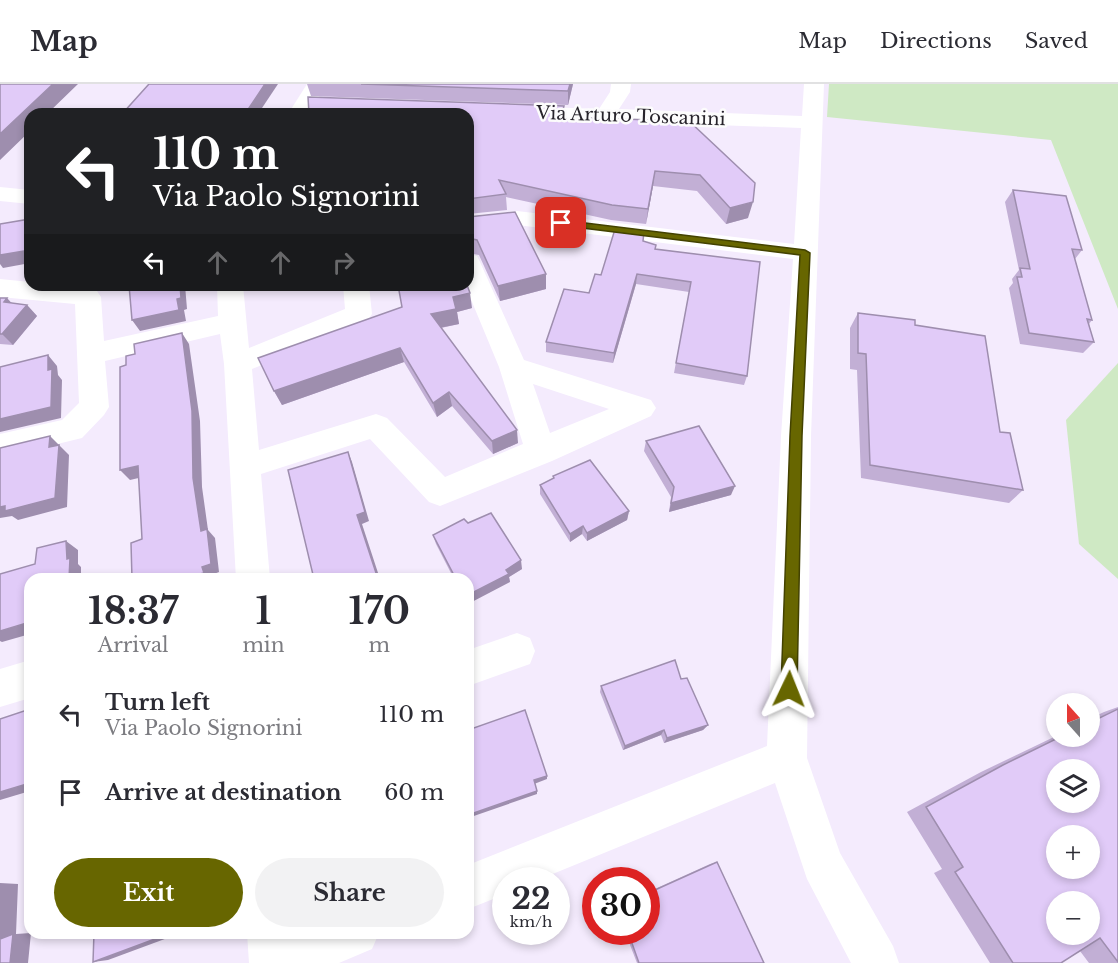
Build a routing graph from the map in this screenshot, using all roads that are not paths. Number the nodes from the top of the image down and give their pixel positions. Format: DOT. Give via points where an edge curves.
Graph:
graph roads {
  1 [pos="316,84"];
  2 [pos="621,84"];
  3 [pos="814,84"];
  4 [pos="328,105"];
  5 [pos="302,108"];
  6 [pos="308,108"];
  7 [pos="501,111"];
  8 [pos="605,115"];
  9 [pos="813,122"];
  10 [pos="0,194"];
  11 [pos="24,196"];
  12 [pos="474,222"];
  13 [pos="805,253"];
  14 [pos="474,276"];
  15 [pos="0,288"];
  16 [pos="24,290"];
  17 [pos="29,291"];
  18 [pos="230,291"];
  19 [pos="357,291"];
  20 [pos="232,322"];
  21 [pos="92,354"];
  22 [pos="238,364"];
  23 [pos="513,368"];
  24 [pos="0,446"];
  25 [pos="541,452"];
  26 [pos="245,466"];
  27 [pos="253,573"];
  28 [pos="517,651"];
  29 [pos="474,666"];
  30 [pos="24,681"];
  31 [pos="0,688"];
  32 [pos="787,758"];
  33 [pos="474,885"];
  34 [pos="270,939"];
  35 [pos="341,939"];
  36 [pos="272,963"];
  37 [pos="283,963"];
  38 [pos="876,963"];
  1 -- 5 [label="street"];
  2 -- 8 [label="street"];
  3 -- 9 [label="street"];
  4 -- 6 [label="street"];
  7 -- 8 [label="street, Via Arturo Toscanini"];
  8 -- 9 [label="street, Via Arturo Toscanini"];
  9 -- 13 [label="street"];
  10 -- 11 [label="street"];
  12 -- 13 [label="street" via="517,218"];
  13 -- 32 [label="street"];
  14 -- 23 [label="street"];
  15 -- 16 [label="street"];
  17 -- 21 [label="street" via="88,297"];
  18 -- 20 [label="street"];
  19 -- 22 [label="street" via="359,314"];
  20 -- 21 [label="street"];
  20 -- 22 [label="street"];
  21 -- 24 [label="street" via="94,407 71,430"];
  22 -- 26 [label="street"];
  23 -- 25 [label="street"];
  23 -- 25 [label="street" via="641,408"];
  25 -- 26 [label="street" via="440,493 376,426"];
  26 -- 27 [label="street"];
  28 -- 29 [label="street"];
  30 -- 31 [label="street"];
  32 -- 33 [label="street"];
  32 -- 38 [label="street" via="822,864"];
  34 -- 36 [label="street"];
  35 -- 37 [label="street"];
}
